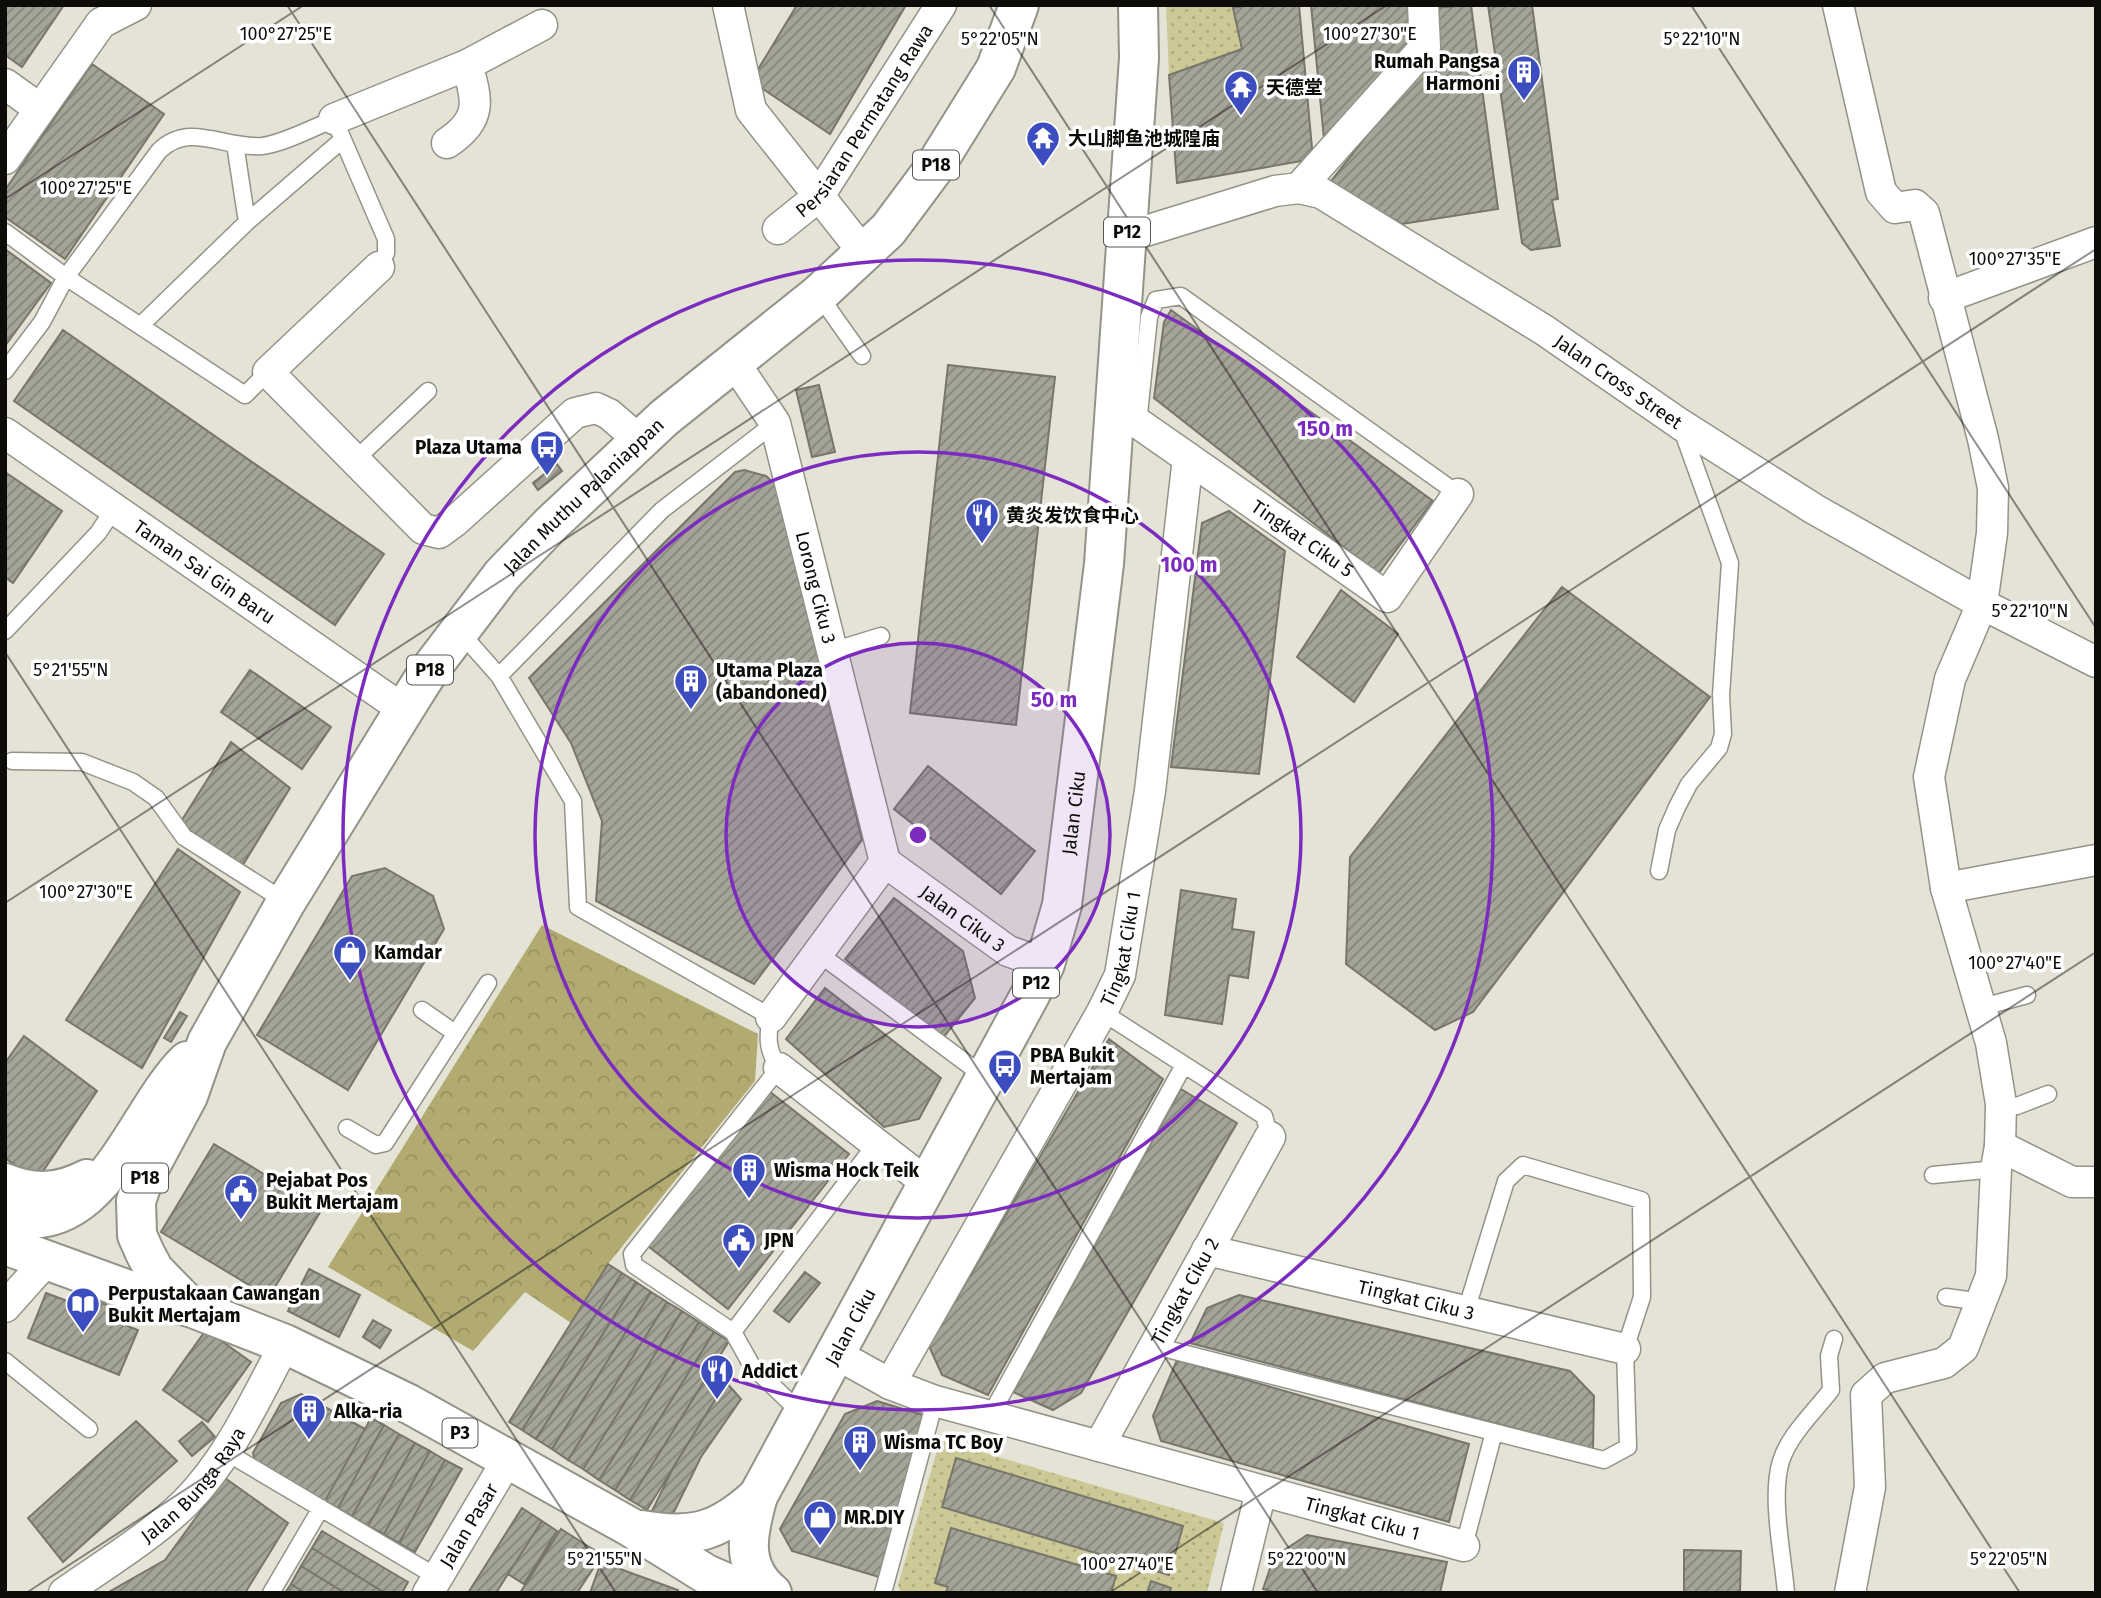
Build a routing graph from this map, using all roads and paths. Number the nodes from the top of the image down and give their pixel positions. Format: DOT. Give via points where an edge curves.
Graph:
graph roads {
  1 [pos="136,5"];
  2 [pos="728,5"];
  3 [pos="941,5"];
  4 [pos="1019,5"];
  5 [pos="1046,5"];
  6 [pos="1117,5"];
  7 [pos="1138,5"];
  8 [pos="1423,5"];
  9 [pos="1838,5"];
  10 [pos="542,25"];
  11 [pos="1139,58"];
  12 [pos="467,65"];
  13 [pos="996,68"];
  14 [pos="5,85"];
  15 [pos="40,109"];
  16 [pos="338,130"];
  17 [pos="447,143"];
  18 [pos="235,144"];
  19 [pos="5,159"];
  20 [pos="1299,188"];
  21 [pos="819,196"];
  22 [pos="247,222"];
  23 [pos="778,229"];
  24 [pos="5,232"];
  25 [pos="1126,237"];
  26 [pos="2096,242"];
  27 [pos="864,253"];
  28 [pos="379,267"];
  29 [pos="66,277"];
  30 [pos="819,294"];
  31 [pos="1944,298"];
  32 [pos="141,325"];
  33 [pos="862,356"];
  34 [pos="734,362"];
  35 [pos="5,371"];
  36 [pos="268,372"];
  37 [pos="428,391"];
  38 [pos="1127,415"];
  39 [pos="775,424"];
  40 [pos="1681,424"];
  41 [pos="5,433"];
  42 [pos="639,440"];
  43 [pos="1188,458"];
  44 [pos="355,460"];
  45 [pos="1458,494"];
  46 [pos="114,509"];
  47 [pos="1982,604"];
  48 [pos="5,631"];
  49 [pos="460,632"];
  50 [pos="881,636"];
  51 [pos="832,651"];
  52 [pos="2096,662"];
  53 [pos="499,676"];
  54 [pos="404,710"];
  55 [pos="12,761"];
  56 [pos="2096,860"];
  57 [pos="885,862"];
  58 [pos="1659,871"];
  59 [pos="1946,888"];
  60 [pos="286,902"];
  61 [pos="818,953"];
  62 [pos="1045,964"];
  63 [pos="488,983"];
  64 [pos="2027,995"];
  65 [pos="1980,1004"];
  66 [pos="422,1010"];
  67 [pos="1102,1012"];
  68 [pos="771,1017"];
  69 [pos="455,1033"];
  70 [pos="207,1042"];
  71 [pos="1184,1065"];
  72 [pos="779,1068"];
  73 [pos="986,1078"];
  74 [pos="2048,1094"];
  75 [pos="2001,1104"];
  76 [pos="347,1128"];
  77 [pos="1270,1138"];
  78 [pos="876,1145"];
  79 [pos="1998,1157"];
  80 [pos="116,1164"];
  81 [pos="1933,1175"];
  82 [pos="2096,1182"];
  83 [pos="5,1183"];
  84 [pos="928,1184"];
  85 [pos="5,1215"];
  86 [pos="5,1245"];
  87 [pos="1207,1250"];
  88 [pos="47,1259"];
  89 [pos="5,1262"];
  90 [pos="1946,1297"];
  91 [pos="1982,1302"];
  92 [pos="5,1307"];
  93 [pos="190,1307"];
  94 [pos="1466,1311"];
  95 [pos="733,1332"];
  96 [pos="1834,1339"];
  97 [pos="285,1344"];
  98 [pos="1155,1346"];
  99 [pos="1625,1349"];
  100 [pos="836,1354"];
  101 [pos="5,1361"];
  102 [pos="890,1384"];
  103 [pos="936,1401"];
  104 [pos="803,1415"];
  105 [pos="990,1416"];
  106 [pos="89,1429"];
  107 [pos="1494,1432"];
  108 [pos="1099,1446"];
  109 [pos="226,1452"];
  110 [pos="508,1459"];
  111 [pos="1261,1491"];
  112 [pos="758,1496"];
  113 [pos="321,1508"];
  114 [pos="632,1528"];
  115 [pos="1464,1546"];
  116 [pos="703,1583"];
  117 [pos="436,1586"];
  118 [pos="64,1593"];
  119 [pos="271,1593"];
  120 [pos="750,1593"];
  121 [pos="772,1593"];
  122 [pos="883,1593"];
  123 [pos="1236,1593"];
  124 [pos="1786,1593"];
  125 [pos="1850,1593"];
  1 -- 15 [label="street" via="101,23"];
  2 -- 21 [label="street" via="751,110"];
  3 -- 21 [label="street, Persiaran Permatang Rawa"];
  4 -- 13 [label="main road, Jalan Muthu Palaniappan"];
  5 -- 13 [label="main road"];
  6 -- 11 [label="main road"];
  7 -- 11 [label="main road, P12"];
  8 -- 20 [label="street" via="1424,47"];
  9 -- 31 [label="street" via="1881,192 1895,208 1916,205 1924,213"];
  10 -- 12 [label="street"];
  11 -- 25 [label="main road, Jalan Ciku / P12"];
  12 -- 16 [label="street"];
  12 -- 17 [label="street" via="476,96 473,115 464,131"];
  13 -- 27 [label="main road, Jalan Muthu Palaniappan / P18" via="906,209"];
  14 -- 15 [label="street"];
  15 -- 19 [label="street"];
  16 -- 18 [label="lane" via="264,146"];
  16 -- 22 [label="lane"];
  16 -- 28 [label="lane" via="386,239"];
  18 -- 22 [label="lane"];
  18 -- 29 [label="lane" via="191,135 170,140"];
  20 -- 25 [label="street" via="1257,196"];
  20 -- 40 [label="street, Jalan Cross Street" via="1321,193 1480,290"];
  21 -- 23 [label="street, Persiaran Permatang Rawa"];
  21 -- 27 [label="street"];
  22 -- 32 [label="lane"];
  24 -- 29 [label="lane"];
  25 -- 38 [label="main road, Jalan Ciku / P12"];
  26 -- 31 [label="street"];
  27 -- 30 [label="main road, Jalan Muthu Palaniappan / P18"];
  28 -- 36 [label="street"];
  29 -- 32 [label="lane"];
  29 -- 35 [label="lane" via="42,322"];
  30 -- 33 [label="lane"];
  30 -- 34 [label="main road, Jalan Muthu Palaniappan / P18"];
  31 -- 47 [label="street" via="1959,341 1993,488 1993,533"];
  32 -- 36 [label="lane" via="245,395"];
  34 -- 39 [label="street, Lorong Ciku 3"];
  34 -- 42 [label="main road, Jalan Muthu Palaniappan / P18"];
  36 -- 44 [label="street"];
  37 -- 44 [label="lane"];
  38 -- 43 [label="street, Tingkat Ciku 5"];
  38 -- 45 [label="lane" via="1156,300 1181,296"];
  38 -- 62 [label="main road, Jalan Ciku / P12" via="1062,905"];
  39 -- 51 [label="street, Lorong Ciku 3"];
  39 -- 53 [label="lane" via="662,510"];
  40 -- 47 [label="street, Jalan Cross Street" via="1814,509"];
  40 -- 58 [label="lane" via="1730,563 1721,695 1723,734 1719,748 1689,784 1677,807"];
  41 -- 46 [label="street, Taman Sai Gin Baru"];
  42 -- 44 [label="street" via="596,408 575,413 439,533 423,529"];
  42 -- 49 [label="main road, Jalan Muthu Palaniappan / P18" via="502,575"];
  43 -- 45 [label="street, Tingkat Ciku 5" via="1387,597"];
  43 -- 67 [label="street, Tingkat Ciku 1" via="1150,791 1120,975"];
  46 -- 48 [label="lane" via="98,533"];
  46 -- 54 [label="street, Taman Sai Gin Baru"];
  47 -- 52 [label="street, Jalan Cross Street"];
  47 -- 59 [label="street" via="1950,679 1929,777"];
  49 -- 53 [label="lane"];
  49 -- 54 [label="main road, Jalan Muthu Palaniappan / P18"];
  50 -- 51 [label="lane"];
  51 -- 57 [label="street, Lorong Ciku 3"];
  53 -- 68 [label="lane" via="573,801 578,907"];
  54 -- 60 [label="main road, Jalan Muthu Palaniappan / P18"];
  55 -- 60 [label="lane" via="82,762 133,782 156,798 184,837"];
  56 -- 59 [label="street"];
  57 -- 61 [label="street"];
  57 -- 62 [label="street, Jalan Ciku 3" via="1008,951"];
  59 -- 65 [label="street"];
  60 -- 70 [label="main road, Jalan Muthu Palaniappan / P18"];
  61 -- 68 [label="street"];
  61 -- 73 [label="lane"];
  62 -- 73 [label="main road, Jalan Ciku / P12"];
  63 -- 69 [label="lane"];
  64 -- 65 [label="lane"];
  65 -- 75 [label="street"];
  66 -- 69 [label="lane"];
  67 -- 71 [label="lane"];
  67 -- 102 [label="street, Tingkat Ciku 1"];
  68 -- 72 [label="lane" via="769,1053"];
  69 -- 76 [label="lane" via="385,1143 367,1142"];
  70 -- 80 [label="main road, Jalan Muthu Palaniappan / P18" via="168,1081"];
  70 -- 93 [label="main road, Jalan Muthu Palaniappan / P18" via="188,1096 136,1201 137,1235 154,1270"];
  71 -- 77 [label="lane" via="1264,1116"];
  71 -- 105 [label="lane"];
  72 -- 78 [label="street"];
  72 -- 95 [label="lane" via="632,1254 634,1265"];
  73 -- 84 [label="main road, Jalan Ciku / P12"];
  74 -- 75 [label="lane" via="2017,1106"];
  75 -- 79 [label="street"];
  77 -- 87 [label="street, Tingkat Ciku 2"];
  78 -- 84 [label="street"];
  78 -- 95 [label="lane"];
  79 -- 81 [label="lane"];
  79 -- 82 [label="street" via="2072,1182"];
  79 -- 91 [label="street" via="1991,1276"];
  80 -- 83 [label="main road" via="71,1187 46,1192"];
  80 -- 85 [label="main road, Jalan Muthu Palaniappan / P18" via="73,1209 50,1217"];
  84 -- 100 [label="main road, Jalan Ciku / P12"];
  86 -- 88 [label="main road"];
  87 -- 94 [label="street, Tingkat Ciku 3"];
  87 -- 98 [label="street, Tingkat Ciku 2"];
  88 -- 89 [label="main road"];
  88 -- 92 [label="street"];
  88 -- 93 [label="main road" via="145,1296"];
  90 -- 91 [label="lane"];
  91 -- 125 [label="street" via="1963,1348 1955,1356 1885,1378 1866,1395 1870,1487"];
  93 -- 97 [label="main road, P3"];
  94 -- 99 [label="street, Tingkat Ciku 3"];
  94 -- 99 [label="lane" via="1506,1181 1523,1165 1641,1200 1642,1297"];
  95 -- 104 [label="lane" via="752,1366"];
  96 -- 124 [label="lane" via="1829,1356 1831,1390 1789,1444 1781,1462 1777,1494"];
  97 -- 109 [label="street, Jalan Bunga Raya"];
  97 -- 110 [label="main road, P3"];
  98 -- 107 [label="lane"];
  98 -- 108 [label="street, Tingkat Ciku 2"];
  99 -- 107 [label="lane" via="1628,1447 1604,1460"];
  100 -- 102 [label="street, Tingkat Ciku 1"];
  100 -- 104 [label="main road, Jalan Ciku / P12"];
  101 -- 106 [label="lane"];
  102 -- 103 [label="street, Tingkat Ciku 1"];
  103 -- 105 [label="street, Tingkat Ciku 1"];
  103 -- 122 [label="lane"];
  104 -- 112 [label="main road, Jalan Ciku / P12"];
  105 -- 108 [label="street, Tingkat Ciku 1"];
  107 -- 115 [label="lane"];
  108 -- 111 [label="street, Tingkat Ciku 1"];
  109 -- 113 [label="lane"];
  109 -- 118 [label="street, Jalan Bunga Raya" via="147,1536"];
  110 -- 114 [label="main road, P3"];
  110 -- 117 [label="street, Jalan Pasar"];
  111 -- 115 [label="street, Tingkat Ciku 1"];
  111 -- 123 [label="street"];
  112 -- 114 [label="main road" via="739,1514 707,1531 664,1534"];
  112 -- 121 [label="main road" via="748,1558"];
  113 -- 117 [label="lane"];
  113 -- 119 [label="lane"];
  114 -- 116 [label="main road, P3"];
  116 -- 120 [label="main road, P3"];
}
